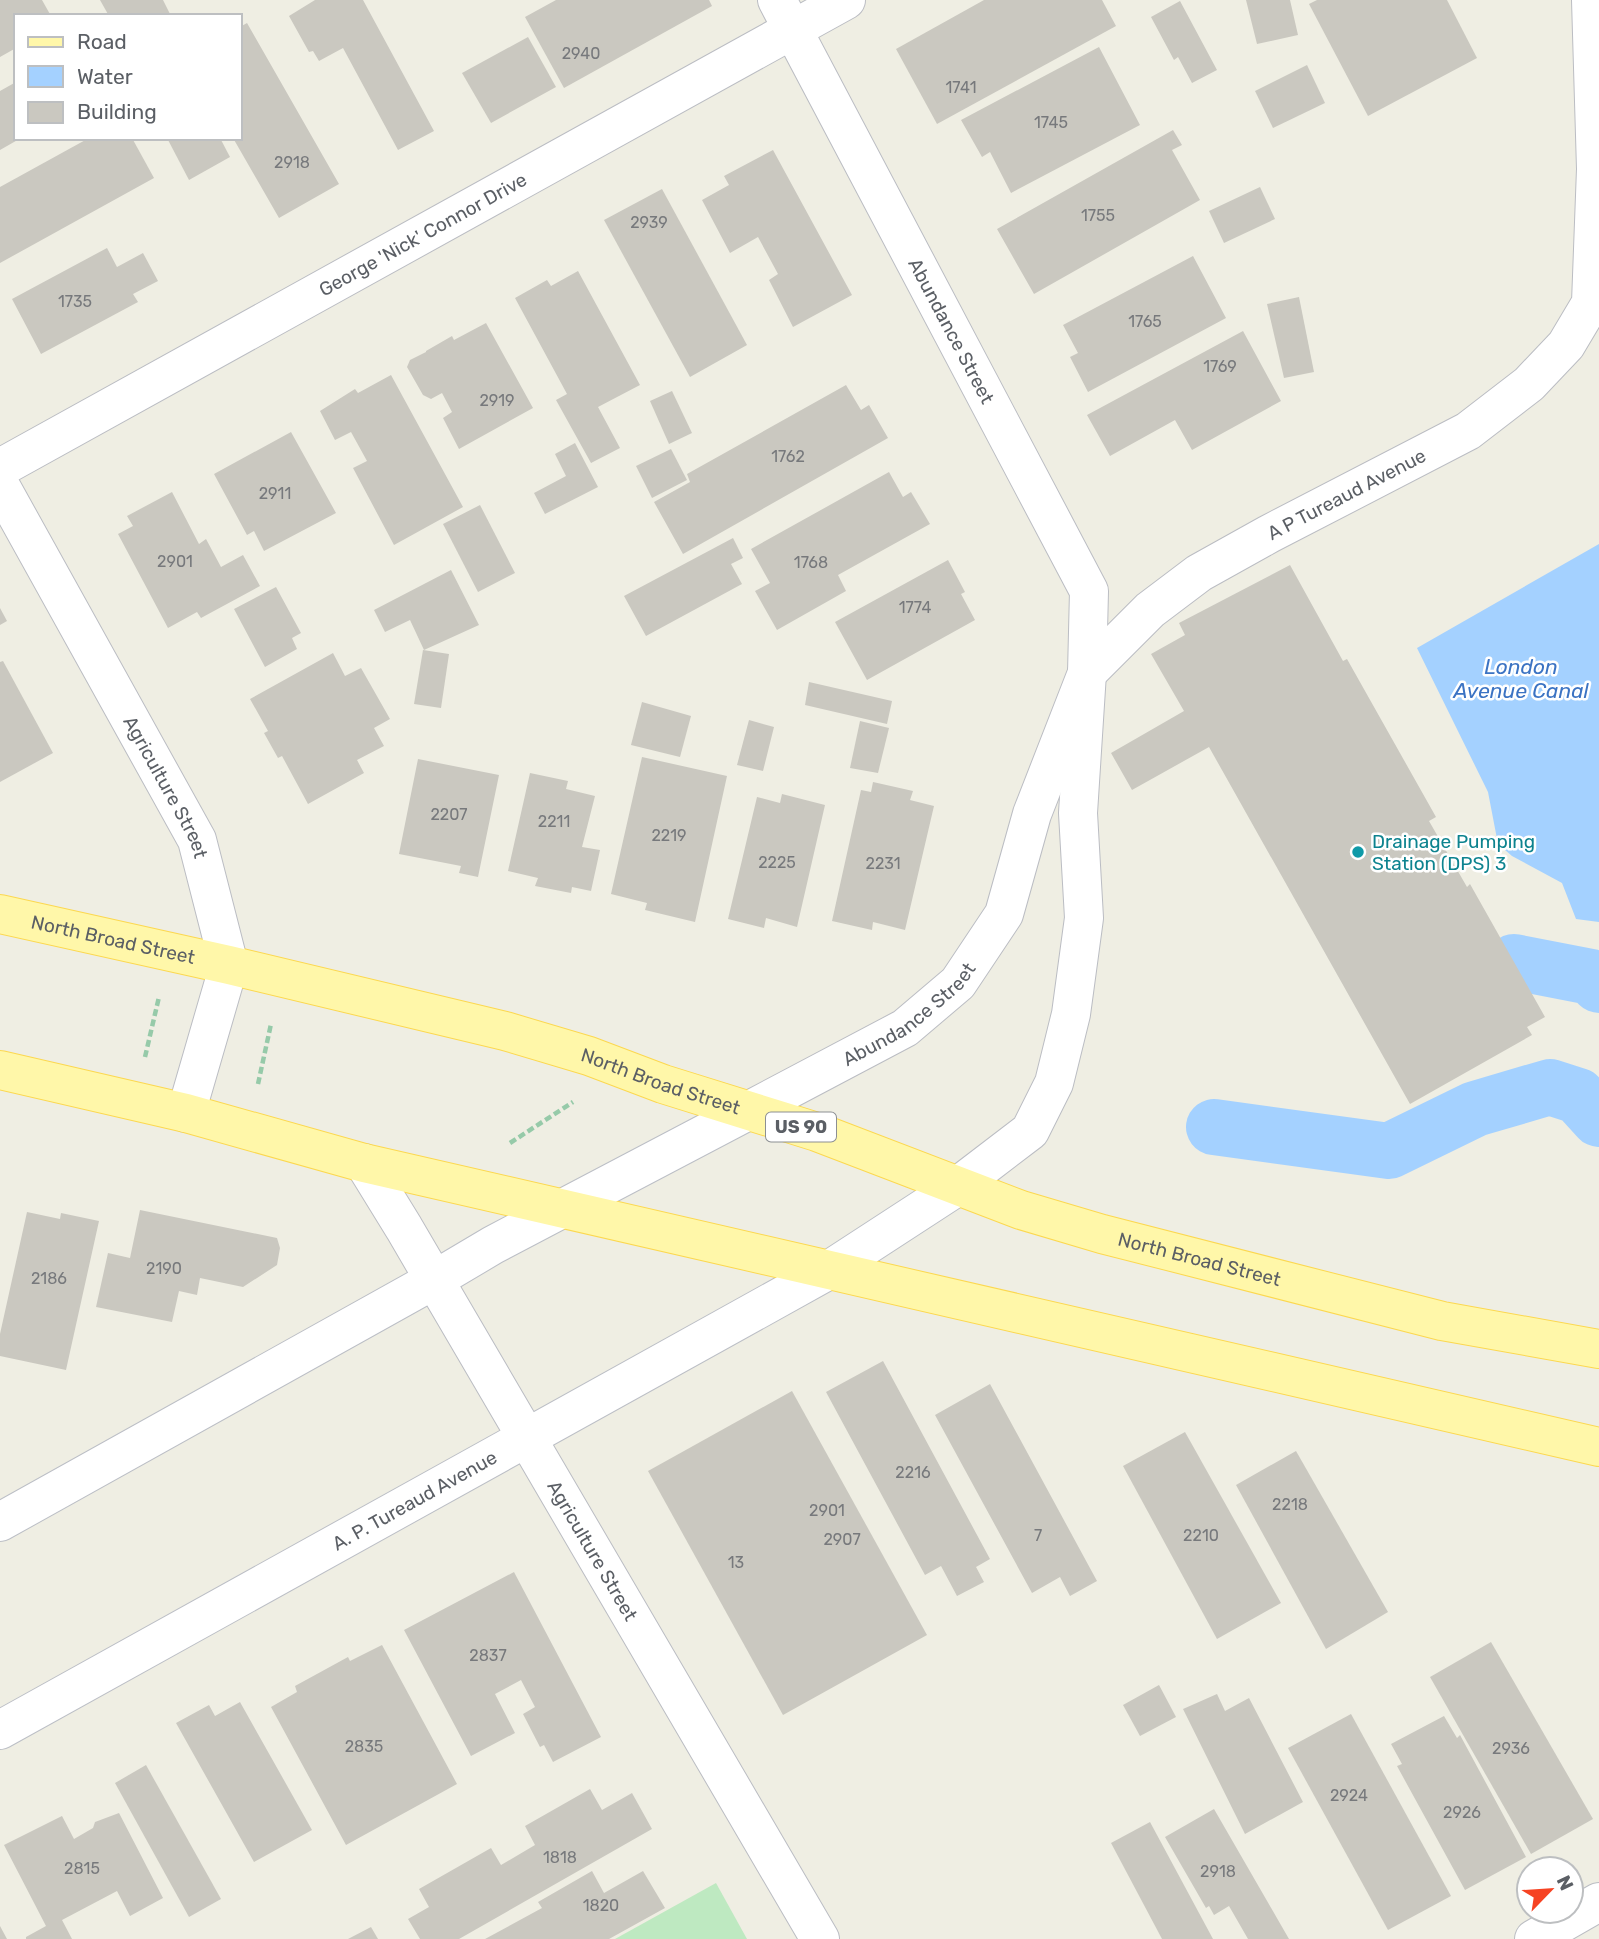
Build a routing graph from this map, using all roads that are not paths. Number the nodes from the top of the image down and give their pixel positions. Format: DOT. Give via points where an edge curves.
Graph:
graph roads {
  1 [pos="846,0"];
  2 [pos="1591,0"];
  3 [pos="785,15"];
  4 [pos="0,468"];
  5 [pos="0,485"];
  6 [pos="1087,673"];
  7 [pos="0,914"];
  8 [pos="229,965"];
  9 [pos="0,1070"];
  10 [pos="748,1111"];
  11 [pos="186,1113"];
  12 [pos="364,1163"];
  13 [pos="958,1186"];
  14 [pos="563,1209"];
  15 [pos="830,1270"];
  16 [pos="434,1280"];
  17 [pos="1599,1349"];
  18 [pos="527,1438"];
  19 [pos="1599,1447"];
  20 [pos="0,1521"];
  21 [pos="0,1730"];
  22 [pos="1599,1902"];
  23 [pos="820,1939"];
  24 [pos="1534,1939"];
  1 -- 3 [label="street, George 'Nick' Connor Drive"];
  2 -- 6 [label="street, A P Tureaud Avenue" via="1597,169 1591,303 1566,345 1529,384 1468,431 1199,573 1150,610"];
  3 -- 4 [label="street, George 'Nick' Connor Drive"];
  3 -- 6 [label="street, Abundance Street" via="1089,591"];
  5 -- 8 [label="street, Agriculture Street" via="197,840"];
  6 -- 10 [label="street, Abundance Street" via="1032,814 1004,914 958,983 905,1028"];
  6 -- 13 [label="street, Abundance Street" via="1078,813 1084,918 1072,1014 1054,1083 1030,1131"];
  7 -- 8 [label="main road, North Broad Street / US 90"];
  8 -- 10 [label="main road, North Broad Street / US 90" via="505,1031"];
  8 -- 11 [label="street"];
  9 -- 11 [label="main road"];
  10 -- 13 [label="main road, North Broad Street / US 90"];
  10 -- 14 [label="street, Abundance Street"];
  11 -- 12 [label="main road"];
  12 -- 14 [label="main road"];
  12 -- 16 [label="street, Agriculture Street"];
  13 -- 15 [label="street, Abundance Street"];
  13 -- 17 [label="main road, North Broad Street / US 90" via="1021,1210 1244,1271 1443,1321"];
  14 -- 15 [label="main road"];
  14 -- 16 [label="street"];
  15 -- 18 [label="street, A. P. Tureaud Avenue"];
  15 -- 19 [label="main road"];
  16 -- 18 [label="street, Agriculture Street"];
  16 -- 20 [label="street"];
  18 -- 21 [label="street, A. P. Tureaud Avenue"];
  18 -- 23 [label="street, Agriculture Street"];
  22 -- 24 [label="street"];
}
